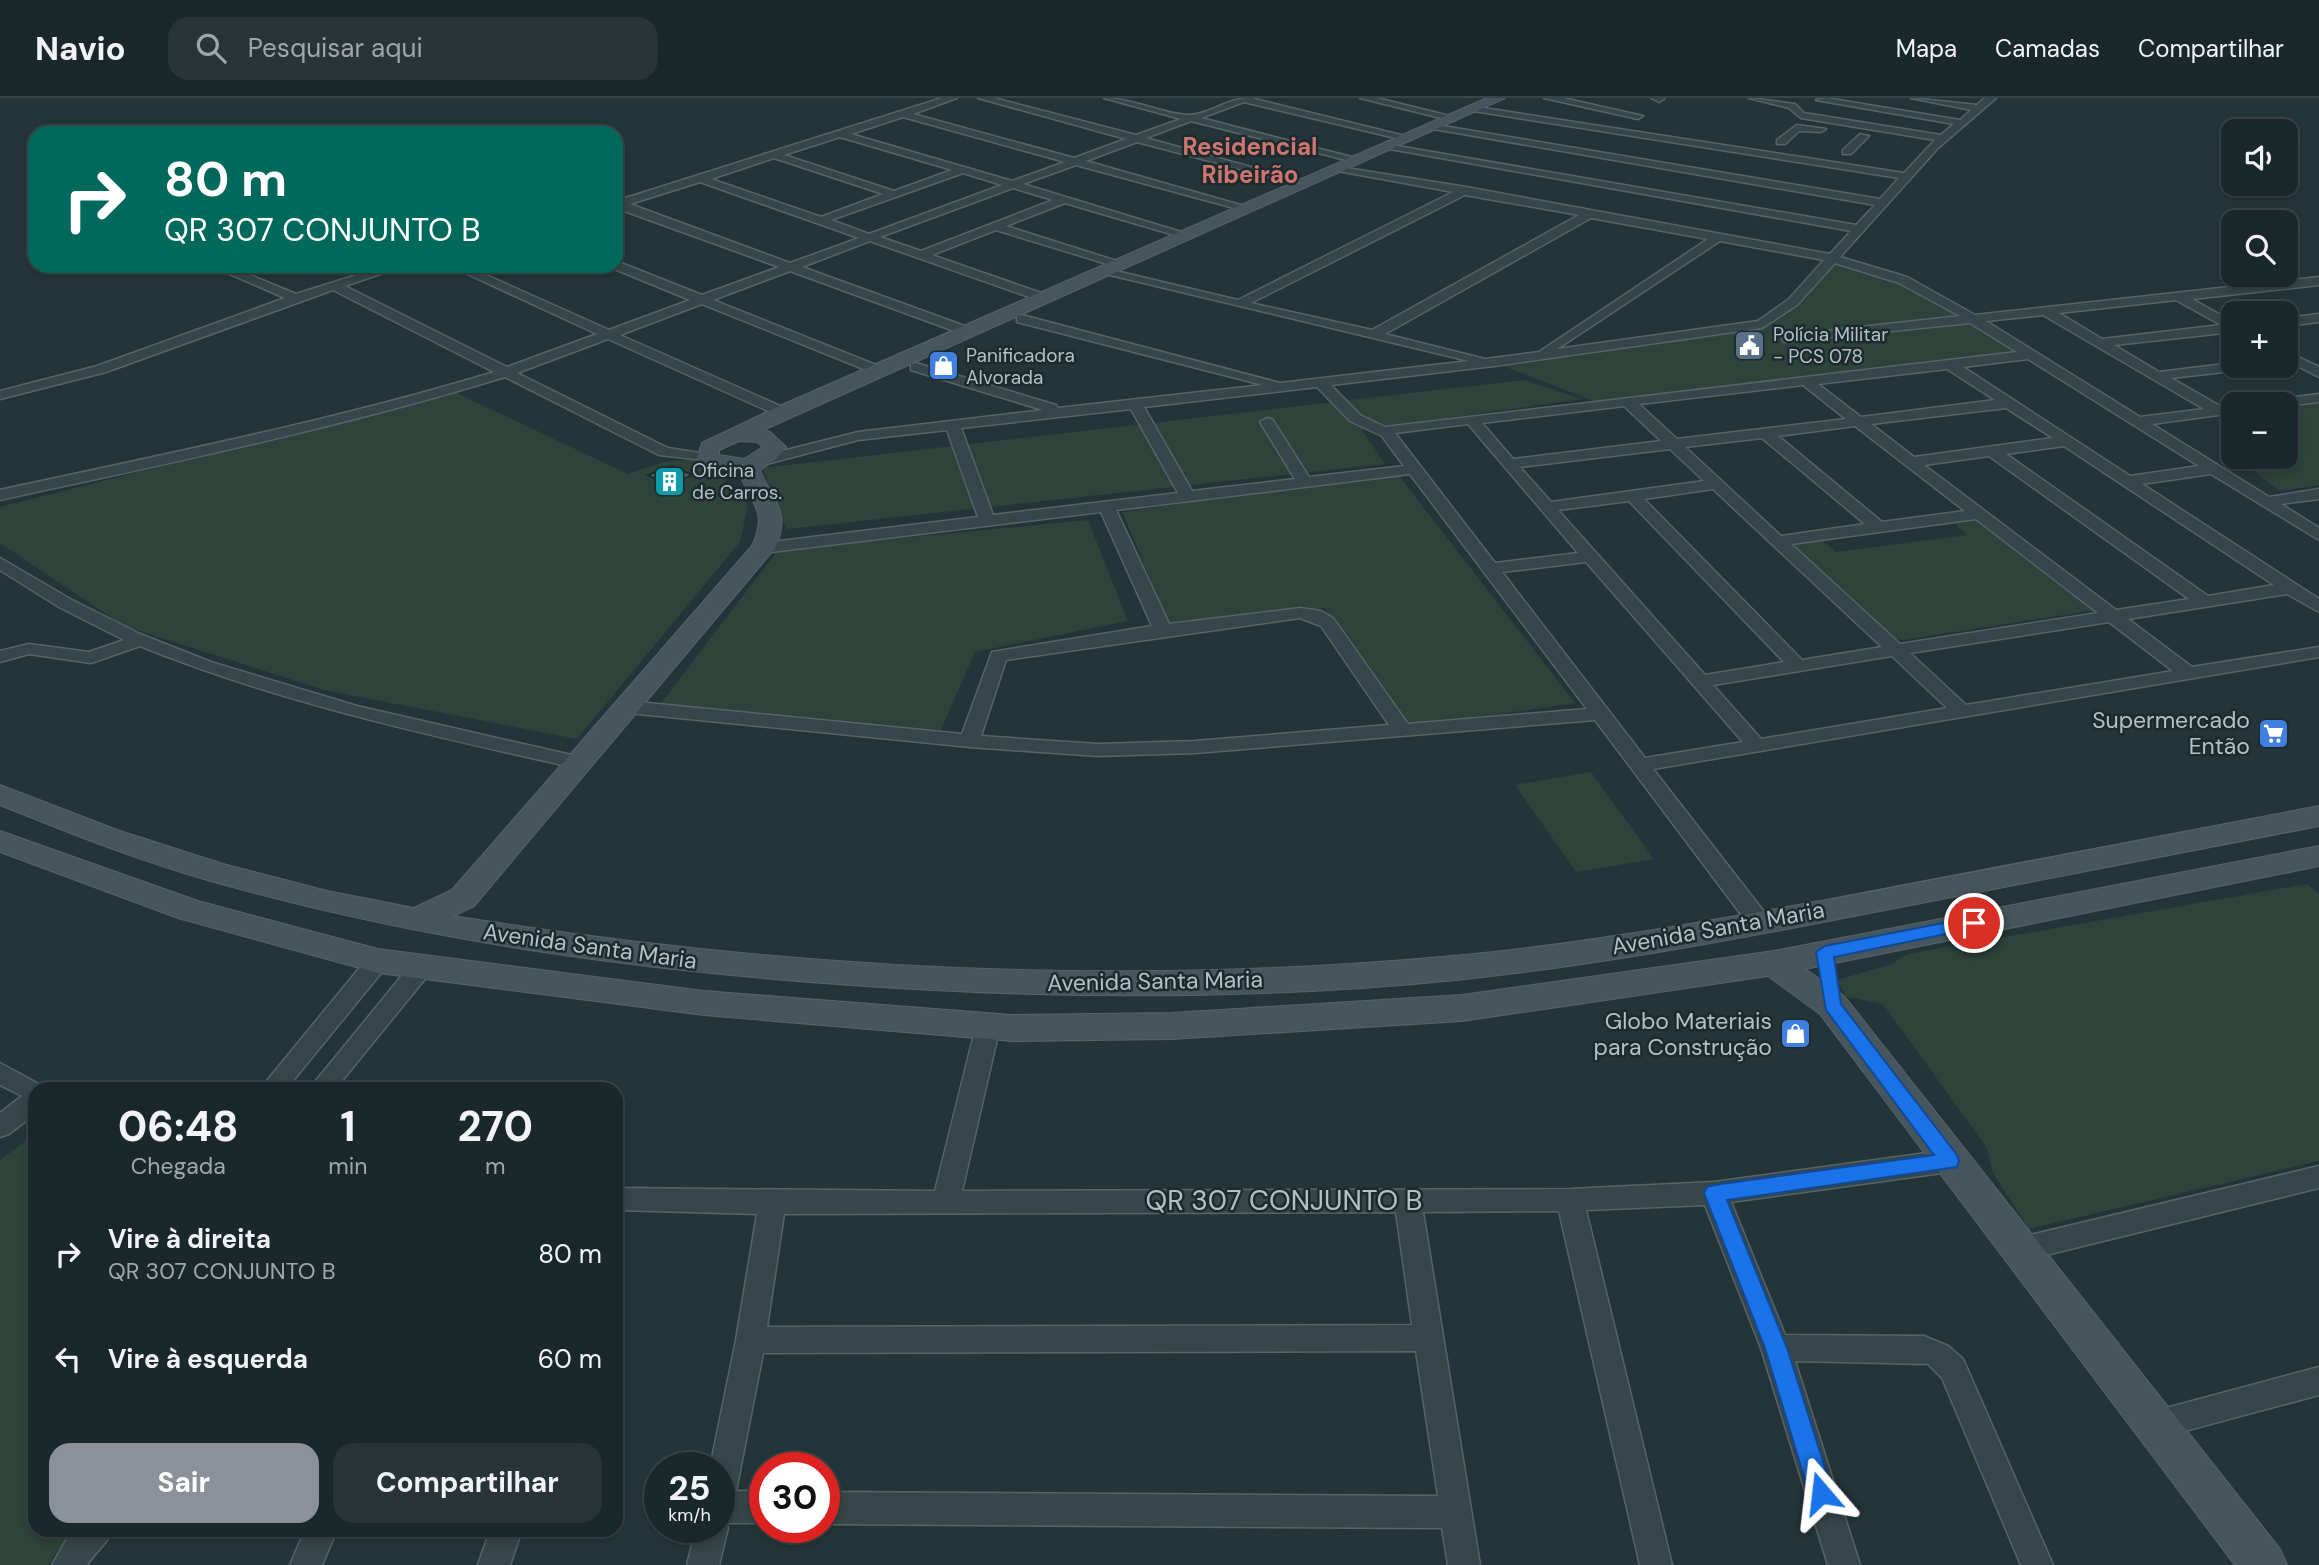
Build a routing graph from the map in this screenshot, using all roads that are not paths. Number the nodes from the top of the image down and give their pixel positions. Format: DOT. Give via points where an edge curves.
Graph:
graph roads {
  1 [pos="952,98"];
  2 [pos="983,98"];
  3 [pos="1109,98"];
  4 [pos="1365,98"];
  5 [pos="1549,98"];
  6 [pos="1754,98"];
  7 [pos="1868,98"];
  8 [pos="1991,98"];
  9 [pos="1241,99"];
  10 [pos="1494,100"];
  11 [pos="1821,100"];
  12 [pos="1475,103"];
  13 [pos="1908,103"];
  14 [pos="1980,108"];
  15 [pos="903,114"];
  16 [pos="1638,116"];
  17 [pos="1190,118"];
  18 [pos="1453,118"];
  19 [pos="1963,123"];
  20 [pos="1434,126"];
  21 [pos="841,134"];
  22 [pos="1864,136"];
  23 [pos="1408,138"];
  24 [pos="1944,138"];
  25 [pos="1135,139"];
  26 [pos="1781,142"];
  27 [pos="1390,146"];
  28 [pos="1934,146"];
  29 [pos="1847,152"];
  30 [pos="774,155"];
  31 [pos="1074,160"];
  32 [pos="1348,166"];
  33 [pos="962,170"];
  34 [pos="1905,176"];
  35 [pos="699,178"];
  36 [pos="1304,183"];
  37 [pos="1011,184"];
  38 [pos="1466,190"];
  39 [pos="892,194"];
  40 [pos="1063,200"];
  41 [pos="623,202"];
  42 [pos="1884,203"];
  43 [pos="623,206"];
  44 [pos="1245,208"];
  45 [pos="1591,213"];
  46 [pos="819,221"];
  47 [pos="994,226"];
  48 [pos="1857,229"];
  49 [pos="1185,235"];
  50 [pos="1718,237"];
  51 [pos="870,238"];
  52 [pos="922,255"];
  53 [pos="1831,258"];
  54 [pos="788,267"];
  55 [pos="623,268"];
  56 [pos="1116,270"];
  57 [pos="234,273"];
  58 [pos="376,273"];
  59 [pos="472,273"];
  60 [pos="2319,281"];
  61 [pos="335,286"];
  62 [pos="2176,295"];
  63 [pos="295,298"];
  64 [pos="1043,298"];
  65 [pos="701,300"];
  66 [pos="1239,304"];
  67 [pos="2047,312"];
  68 [pos="1022,318"];
  69 [pos="2319,318"];
  70 [pos="1972,319"];
  71 [pos="2221,321"];
  72 [pos="2298,321"];
  73 [pos="2221,329"];
  74 [pos="968,331"];
  75 [pos="609,333"];
  76 [pos="1373,335"];
  77 [pos="1789,339"];
  78 [pos="2100,343"];
  79 [pos="2029,355"];
  80 [pos="1539,356"];
  81 [pos="2319,356"];
  82 [pos="2298,357"];
  83 [pos="1494,362"];
  84 [pos="2298,363"];
  85 [pos="1951,365"];
  86 [pos="916,367"];
  87 [pos="2221,368"];
  88 [pos="876,370"];
  89 [pos="504,373"];
  90 [pos="2319,373"];
  91 [pos="2157,376"];
  92 [pos="1320,382"];
  93 [pos="1807,382"];
  94 [pos="1285,386"];
  95 [pos="0,395"];
  96 [pos="2319,398"];
  97 [pos="2298,401"];
  98 [pos="1134,402"];
  99 [pos="1629,403"];
  100 [pos="2010,403"];
  101 [pos="2221,408"];
  102 [pos="1060,410"];
  103 [pos="2221,411"];
  104 [pos="782,412"];
  105 [pos="1472,420"];
  106 [pos="1267,422"];
  107 [pos="1859,422"];
  108 [pos="2136,422"];
  109 [pos="952,425"];
  110 [pos="1387,433"];
  111 [pos="1766,433"];
  112 [pos="736,435"];
  113 [pos="2067,441"];
  114 [pos="1673,444"];
  115 [pos="1992,451"];
  116 [pos="763,452"];
  117 [pos="717,455"];
  118 [pos="1911,462"];
  119 [pos="1509,464"];
  120 [pos="1413,469"];
  121 [pos="2213,469"];
  122 [pos="1304,481"];
  123 [pos="2128,481"];
  124 [pos="1717,484"];
  125 [pos="761,492"];
  126 [pos="2319,494"];
  127 [pos="0,495"];
  128 [pos="1186,495"];
  129 [pos="1633,496"];
  130 [pos="2265,502"];
  131 [pos="1106,505"];
  132 [pos="1547,507"];
  133 [pos="1979,514"];
  134 [pos="987,520"];
  135 [pos="1878,527"];
  136 [pos="2319,535"];
  137 [pos="1778,541"];
  138 [pos="763,548"];
  139 [pos="1590,556"];
  140 [pos="0,563"];
  141 [pos="1488,569"];
  142 [pos="2290,588"];
  143 [pos="2204,601"];
  144 [pos="2319,607"];
  145 [pos="2113,616"];
  146 [pos="1163,630"];
  147 [pos="137,642"];
  148 [pos="1896,650"];
  149 [pos="2319,652"];
  150 [pos="0,657"];
  151 [pos="1798,666"];
  152 [pos="2189,674"];
  153 [pos="1700,681"];
  154 [pos="628,707"];
  155 [pos="1961,712"];
  156 [pos="1600,714"];
  157 [pos="1403,731"];
  158 [pos="970,741"];
  159 [pos="1756,746"];
  160 [pos="576,762"];
  161 [pos="1639,765"];
  162 [pos="0,794"];
  163 [pos="2319,816"];
  164 [pos="2273,825"];
  165 [pos="2215,836"];
  166 [pos="0,841"];
  167 [pos="2316,857"];
  168 [pos="58,864"];
  169 [pos="190,865"];
  170 [pos="2252,869"];
  171 [pos="229,878"];
  172 [pos="463,898"];
  173 [pos="189,910"];
  174 [pos="419,919"];
  175 [pos="1760,923"];
  176 [pos="471,929"];
  177 [pos="1825,952"];
  178 [pos="378,961"];
  179 [pos="1774,963"];
  180 [pos="732,966"];
  181 [pos="421,968"];
  182 [pos="781,970"];
  183 [pos="704,1003"];
  184 [pos="1832,1005"];
  185 [pos="762,1008"];
  186 [pos="988,1026"];
  187 [pos="0,1073"];
  188 [pos="278,1082"];
  189 [pos="327,1082"];
  190 [pos="28,1088"];
  191 [pos="28,1105"];
  192 [pos="0,1127"];
  193 [pos="1950,1161"];
  194 [pos="2319,1177"];
  195 [pos="1714,1193"];
  196 [pos="623,1199"];
  197 [pos="1406,1199"];
  198 [pos="1570,1200"];
  199 [pos="946,1202"];
  200 [pos="772,1203"];
  201 [pos="2018,1250"];
  202 [pos="1427,1338"];
  203 [pos="751,1340"];
  204 [pos="1776,1348"];
  205 [pos="2319,1381"];
  206 [pos="2155,1425"];
  207 [pos="728,1452"];
  208 [pos="840,1508"];
  209 [pos="1455,1512"];
  210 [pos="88,1537"];
  211 [pos="318,1537"];
  212 [pos="504,1537"];
  213 [pos="708,1543"];
  214 [pos="68,1565"];
  215 [pos="306,1565"];
  216 [pos="494,1565"];
  217 [pos="703,1565"];
  218 [pos="1464,1565"];
  219 [pos="1656,1565"];
  220 [pos="1844,1565"];
  221 [pos="2037,1565"];
  222 [pos="2264,1565"];
  1 -- 15 [label="street"];
  2 -- 25 [label="street"];
  3 -- 17 [label="street"];
  4 -- 18 [label="street"];
  5 -- 16 [label="street"];
  6 -- 24 [label="street" via="1792,106 1801,115"];
  7 -- 13 [label="street"];
  8 -- 14 [label="street"];
  9 -- 17 [label="street"];
  9 -- 23 [label="street"];
  10 -- 12 [label="street"];
  11 -- 13 [label="street"];
  12 -- 18 [label="street"];
  12 -- 34 [label="street"];
  13 -- 14 [label="street"];
  13 -- 19 [label="street"];
  14 -- 19 [label="street"];
  15 -- 21 [label="street"];
  15 -- 31 [label="street"];
  17 -- 25 [label="street"];
  17 -- 32 [label="street"];
  18 -- 20 [label="street"];
  19 -- 24 [label="street"];
  20 -- 23 [label="street"];
  20 -- 42 [label="street"];
  21 -- 30 [label="street"];
  21 -- 33 [label="street"];
  22 -- 26 [label="street" via="1802,127"];
  22 -- 28 [label="street"];
  22 -- 29 [label="street"];
  23 -- 27 [label="street"];
  24 -- 28 [label="street"];
  25 -- 31 [label="street"];
  25 -- 36 [label="street"];
  27 -- 32 [label="street"];
  27 -- 48 [label="street"];
  28 -- 34 [label="street"];
  30 -- 35 [label="street"];
  30 -- 39 [label="street"];
  31 -- 37 [label="street"];
  31 -- 44 [label="street"];
  32 -- 36 [label="street"];
  32 -- 38 [label="street"];
  32 -- 56 [label="street"];
  33 -- 37 [label="street"];
  33 -- 39 [label="street"];
  34 -- 42 [label="street"];
  35 -- 41 [label="street"];
  35 -- 46 [label="street"];
  36 -- 44 [label="street"];
  37 -- 40 [label="street"];
  37 -- 51 [label="street"];
  38 -- 45 [label="street"];
  38 -- 66 [label="street"];
  39 -- 46 [label="street"];
  40 -- 47 [label="street"];
  40 -- 49 [label="street"];
  42 -- 48 [label="street"];
  43 -- 54 [label="street"];
  44 -- 49 [label="street"];
  45 -- 50 [label="street"];
  45 -- 76 [label="street"];
  46 -- 51 [label="street"];
  47 -- 52 [label="street"];
  47 -- 56 [label="street"];
  48 -- 53 [label="street"];
  49 -- 56 [label="street"];
  50 -- 53 [label="street"];
  50 -- 80 [label="street"];
  51 -- 52 [label="street"];
  51 -- 54 [label="street"];
  52 -- 64 [label="street"];
  53 -- 70 [label="street" via="1924,289"];
  53 -- 80 [label="street" via="1793,302 1762,324"];
  54 -- 65 [label="street"];
  54 -- 74 [label="street"];
  55 -- 65 [label="street"];
  56 -- 64 [label="street"];
  56 -- 66 [label="street"];
  56 -- 68 [label="street"];
  57 -- 63 [label="street"];
  58 -- 61 [label="street"];
  59 -- 75 [label="street"];
  60 -- 62 [label="street"];
  61 -- 63 [label="street"];
  61 -- 89 [label="street"];
  62 -- 67 [label="street"];
  62 -- 71 [label="street"];
  63 -- 95 [label="street" via="152,354"];
  64 -- 74 [label="street"];
  65 -- 75 [label="street"];
  65 -- 88 [label="street"];
  66 -- 76 [label="street"];
  67 -- 70 [label="street"];
  67 -- 78 [label="street"];
  68 -- 86 [label="street"];
  68 -- 94 [label="street"];
  69 -- 72 [label="street"];
  70 -- 77 [label="street"];
  70 -- 79 [label="street"];
  73 -- 78 [label="street"];
  74 -- 88 [label="street"];
  75 -- 89 [label="street"];
  75 -- 104 [label="street"];
  76 -- 83 [label="street"];
  78 -- 91 [label="street"];
  79 -- 85 [label="street"];
  79 -- 108 [label="street"];
  80 -- 83 [label="street"];
  81 -- 82 [label="street"];
  83 -- 92 [label="street"];
  84 -- 90 [label="street"];
  85 -- 93 [label="street"];
  85 -- 100 [label="street"];
  86 -- 102 [label="street"];
  86 -- 116 [label="street"];
  87 -- 91 [label="street"];
  88 -- 104 [label="street"];
  89 -- 117 [label="street" via="664,452"];
  89 -- 127 [label="street" via="305,428"];
  91 -- 101 [label="street"];
  92 -- 94 [label="street"];
  92 -- 110 [label="street" via="1355,418"];
  93 -- 99 [label="street"];
  93 -- 107 [label="street"];
  94 -- 98 [label="street"];
  96 -- 97 [label="street"];
  98 -- 102 [label="street"];
  98 -- 128 [label="street"];
  99 -- 105 [label="street"];
  99 -- 114 [label="street"];
  100 -- 107 [label="street"];
  100 -- 113 [label="street"];
  102 -- 109 [label="street"];
  103 -- 108 [label="street"];
  104 -- 112 [label="street"];
  105 -- 110 [label="street"];
  105 -- 119 [label="street"];
  106 -- 122 [label="street"];
  107 -- 111 [label="street"];
  107 -- 118 [label="street"];
  108 -- 121 [label="street"];
  109 -- 116 [label="street"];
  109 -- 134 [label="street"];
  110 -- 120 [label="street"];
  111 -- 114 [label="street"];
  111 -- 135 [label="street"];
  112 -- 116 [label="street"];
  112 -- 117 [label="street"];
  113 -- 115 [label="street"];
  113 -- 123 [label="street"];
  114 -- 119 [label="street"];
  114 -- 124 [label="street"];
  115 -- 118 [label="street"];
  115 -- 143 [label="street"];
  116 -- 117 [label="street"];
  116 -- 125 [label="street" via="749,470"];
  117 -- 125 [label="street"];
  118 -- 133 [label="street"];
  119 -- 132 [label="street"];
  120 -- 122 [label="street"];
  120 -- 141 [label="street"];
  121 -- 123 [label="street"];
  121 -- 130 [label="street"];
  122 -- 128 [label="street"];
  123 -- 142 [label="street"];
  124 -- 129 [label="street"];
  124 -- 137 [label="street"];
  125 -- 138 [label="street" via="768,500 771,527"];
  126 -- 130 [label="street"];
  128 -- 131 [label="street"];
  129 -- 132 [label="street"];
  129 -- 151 [label="street"];
  130 -- 136 [label="street"];
  131 -- 134 [label="street"];
  131 -- 146 [label="street"];
  132 -- 139 [label="street"];
  133 -- 135 [label="street"];
  133 -- 145 [label="street"];
  134 -- 138 [label="street"];
  135 -- 137 [label="street"];
  137 -- 148 [label="street"];
  138 -- 154 [label="street"];
  139 -- 141 [label="street"];
  139 -- 153 [label="street"];
  140 -- 147 [label="street" via="34,587"];
  141 -- 156 [label="street"];
  142 -- 143 [label="street"];
  142 -- 144 [label="street"];
  143 -- 145 [label="street"];
  145 -- 148 [label="street"];
  145 -- 152 [label="street"];
  146 -- 157 [label="street" via="1315,615 1327,622"];
  146 -- 158 [label="street" via="998,656"];
  147 -- 150 [label="street" via="92,658 40,649"];
  147 -- 160 [label="street" via="316,703"];
  148 -- 151 [label="street"];
  148 -- 155 [label="street"];
  149 -- 152 [label="street"];
  151 -- 153 [label="street"];
  152 -- 155 [label="street"];
  153 -- 159 [label="street"];
  154 -- 158 [label="street"];
  154 -- 160 [label="street"];
  155 -- 159 [label="street"];
  156 -- 157 [label="street"];
  156 -- 161 [label="street"];
  157 -- 158 [label="street" via="1098,750"];
  159 -- 161 [label="street"];
  160 -- 172 [label="street"];
  161 -- 175 [label="street"];
  162 -- 169 [label="street, Avenida Santa Maria" via="66,823"];
  163 -- 164 [label="street, Avenida Santa Maria"];
  164 -- 165 [label="street, Avenida Santa Maria"];
  164 -- 167 [label="street"];
  165 -- 170 [label="street"];
  165 -- 175 [label="street, Avenida Santa Maria"];
  166 -- 168 [label="street, Avenida Santa Maria"];
  167 -- 170 [label="street, Avenida Santa Maria"];
  168 -- 169 [label="street" via="160,883"];
  168 -- 173 [label="street, Avenida Santa Maria"];
  169 -- 171 [label="street, Avenida Santa Maria"];
  170 -- 177 [label="street, Avenida Santa Maria"];
  171 -- 173 [label="street" via="212,887"];
  171 -- 174 [label="street, Avenida Santa Maria"];
  172 -- 174 [label="street"];
  172 -- 176 [label="street"];
  173 -- 178 [label="street, Avenida Santa Maria"];
  174 -- 176 [label="street, Avenida Santa Maria"];
  175 -- 182 [label="street, Avenida Santa Maria" via="1459,967 1316,978 1042,984"];
  176 -- 180 [label="street, Avenida Santa Maria"];
  177 -- 179 [label="street, Avenida Santa Maria"];
  177 -- 184 [label="street"];
  178 -- 181 [label="street, Avenida Santa Maria"];
  178 -- 188 [label="street"];
  179 -- 184 [label="street"];
  179 -- 186 [label="street, Avenida Santa Maria" via="1462,1008 1172,1026"];
  180 -- 182 [label="street, Avenida Santa Maria"];
  180 -- 183 [label="street"];
  181 -- 183 [label="street, Avenida Santa Maria"];
  181 -- 189 [label="street"];
  182 -- 185 [label="street"];
  183 -- 185 [label="street, Avenida Santa Maria"];
  184 -- 193 [label="street"];
  185 -- 186 [label="street, Avenida Santa Maria"];
  186 -- 199 [label="street"];
  187 -- 190 [label="street"];
  191 -- 192 [label="street"];
  193 -- 195 [label="street, QR 307 CONJUNTO B"];
  193 -- 201 [label="street"];
  194 -- 201 [label="street"];
  195 -- 198 [label="street, QR 307 CONJUNTO B"];
  195 -- 204 [label="street"];
  196 -- 200 [label="street, QR 307 CONJUNTO B"];
  197 -- 198 [label="street, QR 307 CONJUNTO B"];
  197 -- 199 [label="street, QR 307 CONJUNTO B"];
  197 -- 202 [label="street"];
  198 -- 219 [label="street"];
  199 -- 200 [label="street, QR 307 CONJUNTO B"];
  200 -- 203 [label="street"];
  201 -- 206 [label="street"];
  202 -- 203 [label="street"];
  202 -- 209 [label="street"];
  203 -- 207 [label="street"];
  204 -- 220 [label="street"];
  204 -- 221 [label="street" via="1924,1349 1938,1355 1953,1369"];
  205 -- 206 [label="street"];
  206 -- 222 [label="street"];
  208 -- 209 [label="street"];
  209 -- 218 [label="street"];
  210 -- 214 [label="street"];
  211 -- 215 [label="street"];
  212 -- 216 [label="street"];
  213 -- 217 [label="street"];
}
